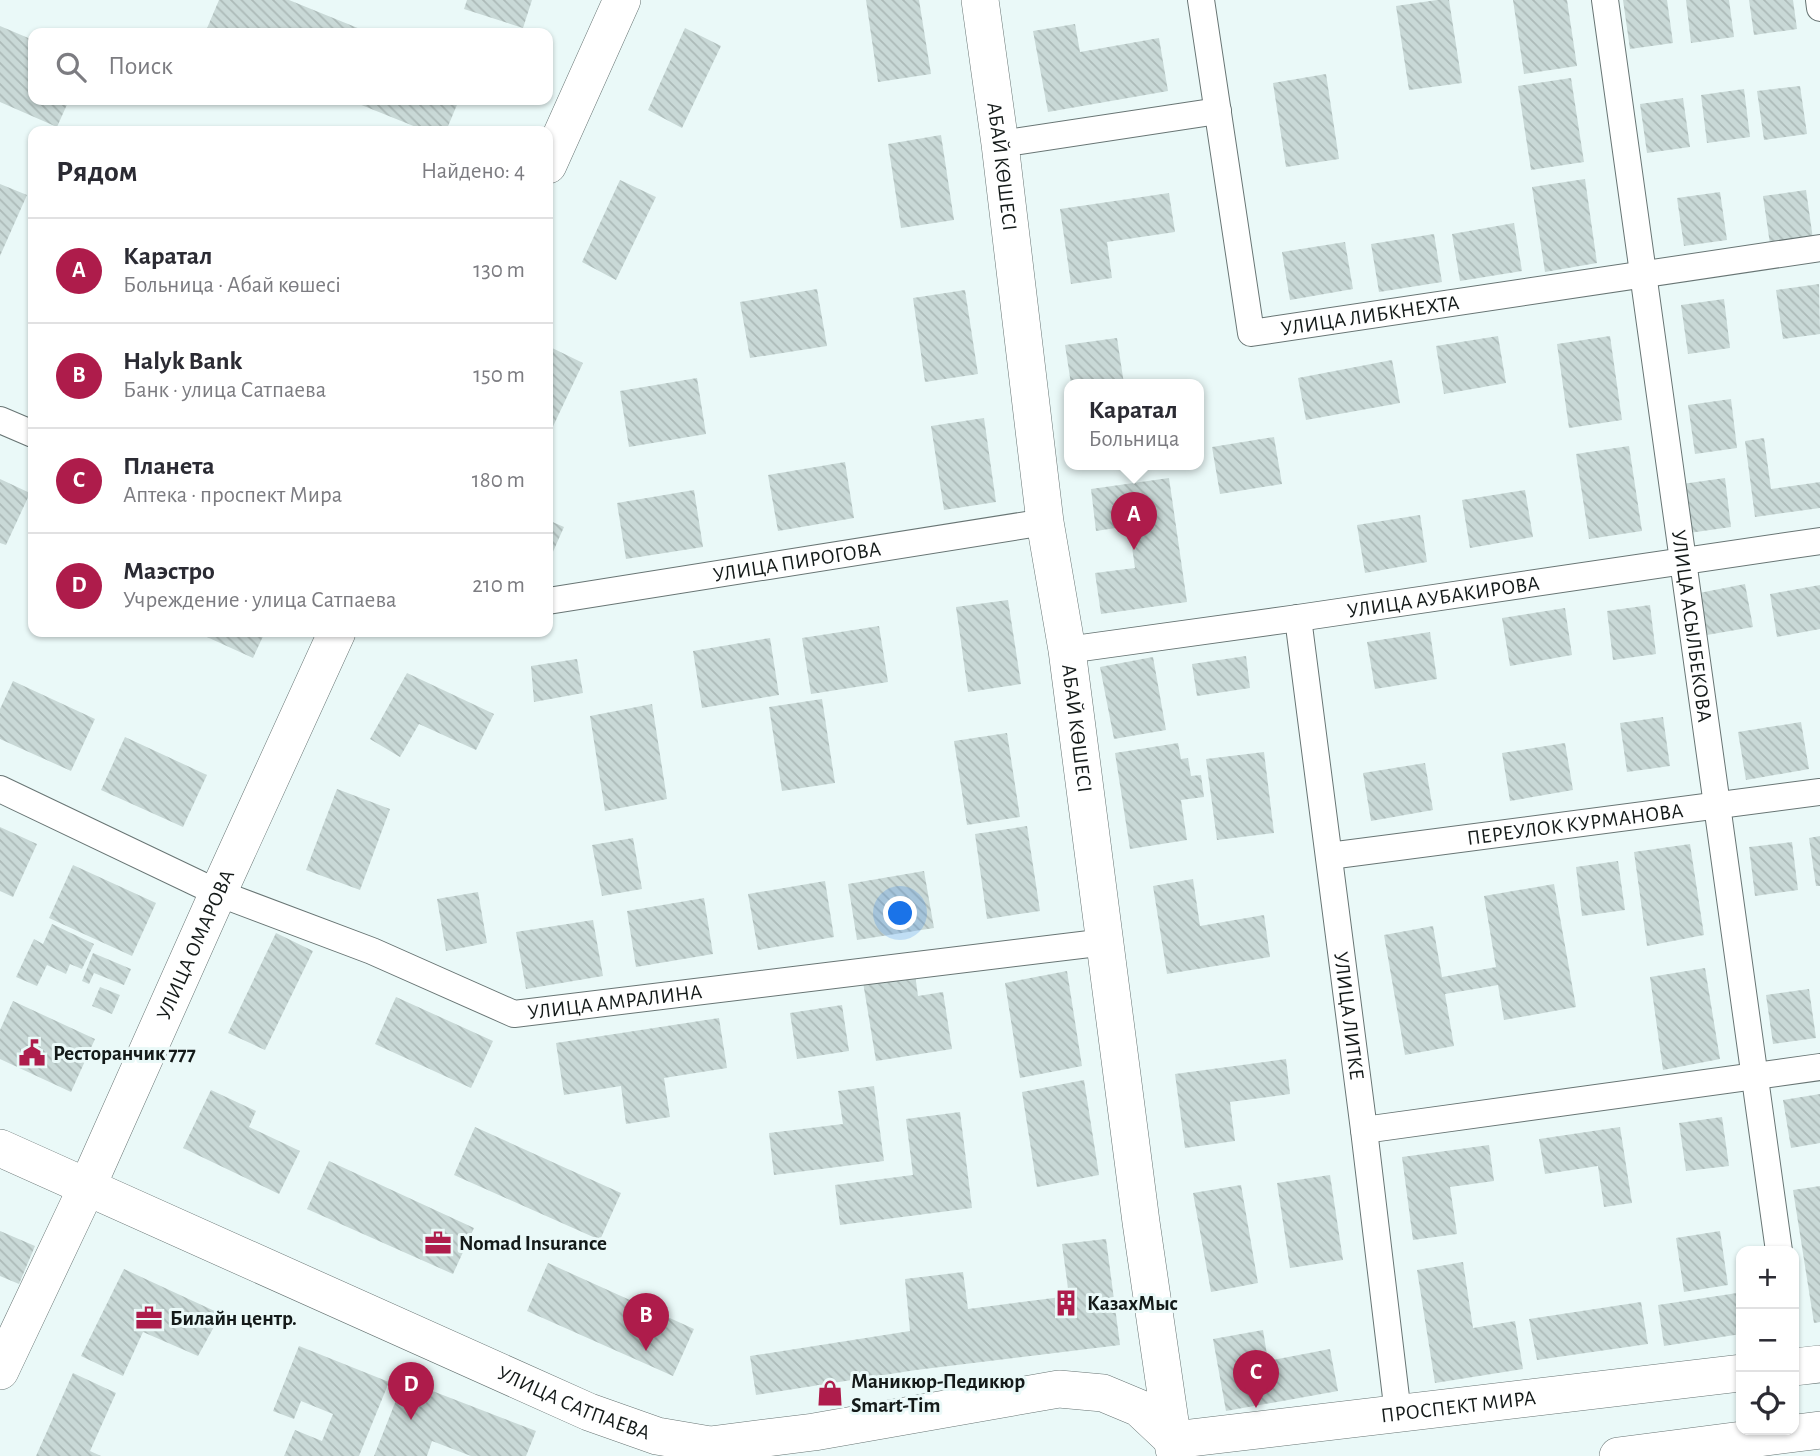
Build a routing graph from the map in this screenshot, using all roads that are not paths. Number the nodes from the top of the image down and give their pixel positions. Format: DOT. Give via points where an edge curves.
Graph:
graph roads {
  1 [pos="622,0"];
  2 [pos="980,0"];
  3 [pos="1201,0"];
  4 [pos="1605,0"];
  5 [pos="1819,0"];
  6 [pos="1820,8"];
  7 [pos="1218,111"];
  8 [pos="1000,144"];
  9 [pos="553,153"];
  10 [pos="1820,248"];
  11 [pos="1642,275"];
  12 [pos="0,420"];
  13 [pos="28,432"];
  14 [pos="1045,522"];
  15 [pos="1820,541"];
  16 [pos="1682,561"];
  17 [pos="553,600"];
  18 [pos="1298,618"];
  19 [pos="335,637"];
  20 [pos="1067,650"];
  21 [pos="0,789"];
  22 [pos="1820,792"];
  23 [pos="1717,806"];
  24 [pos="1329,856"];
  25 [pos="218,893"];
  26 [pos="1106,942"];
  27 [pos="1820,1067"];
  28 [pos="1755,1075"];
  29 [pos="1364,1129"];
  30 [pos="0,1148"];
  31 [pos="88,1187"];
  32 [pos="1778,1246"];
  33 [pos="0,1371"];
  34 [pos="1736,1374"];
  35 [pos="1398,1414"];
  36 [pos="1820,1430"];
  37 [pos="1174,1448"];
  38 [pos="1618,1456"];
  1 -- 9 [label="main road"];
  2 -- 8 [label="main road, АБАЙ КӨШЕСІ"];
  3 -- 7 [label="street, УЛИЦА ЛИБКНЕХТА"];
  4 -- 11 [label="street, УЛИЦА АСЫЛБЕКОВА"];
  5 -- 6 [label="street"];
  7 -- 8 [label="street"];
  7 -- 11 [label="street, УЛИЦА ЛИБКНЕХТА" via="1251,333"];
  8 -- 14 [label="main road, АБАЙ КӨШЕСІ"];
  10 -- 11 [label="street, УЛИЦА ЛИБКНЕХТА"];
  11 -- 16 [label="street, УЛИЦА АСЫЛБЕКОВА"];
  12 -- 13 [label="street"];
  14 -- 17 [label="street, УЛИЦА ПИРОГОВА"];
  14 -- 20 [label="main road, АБАЙ КӨШЕСІ"];
  15 -- 16 [label="street, УЛИЦА АУБАКИРОВА"];
  16 -- 18 [label="street, УЛИЦА АУБАКИРОВА"];
  16 -- 23 [label="street, УЛИЦА АСЫЛБЕКОВА"];
  18 -- 20 [label="street, УЛИЦА АУБАКИРОВА"];
  18 -- 24 [label="street, УЛИЦА ЛИТКЕ"];
  19 -- 25 [label="main road, УЛИЦА ОМАРОВА"];
  20 -- 26 [label="main road, АБАЙ КӨШЕСІ"];
  21 -- 25 [label="street, УЛИЦА АМРАЛИНА"];
  22 -- 23 [label="street, ПЕРЕУЛОК КУРМАНОВА"];
  23 -- 24 [label="street, ПЕРЕУЛОК КУРМАНОВА"];
  23 -- 28 [label="street, УЛИЦА АСЫЛБЕКОВА"];
  24 -- 29 [label="street, УЛИЦА ЛИТКЕ"];
  25 -- 26 [label="street, УЛИЦА АМРАЛИНА" via="372,951 514,1014"];
  25 -- 31 [label="main road, УЛИЦА ОМАРОВА"];
  26 -- 37 [label="main road, АБАЙ КӨШЕСІ"];
  27 -- 28 [label="street"];
  28 -- 29 [label="street"];
  28 -- 32 [label="street, УЛИЦА АСЫЛБЕКОВА"];
  29 -- 35 [label="street, УЛИЦА ЛИТКЕ"];
  30 -- 31 [label="main road, УЛИЦА САТПАЕВА"];
  31 -- 33 [label="main road, УЛИЦА ОМАРОВА"];
  31 -- 37 [label="main road, УЛИЦА САТПАЕВА" via="589,1412 657,1436 710,1445 814,1432 1059,1389 1103,1393 1139,1408"];
  34 -- 35 [label="main road, ПРОСПЕКТ МИРА"];
  35 -- 37 [label="main road, ПРОСПЕКТ МИРА"];
  36 -- 38 [label="main road"];
}
